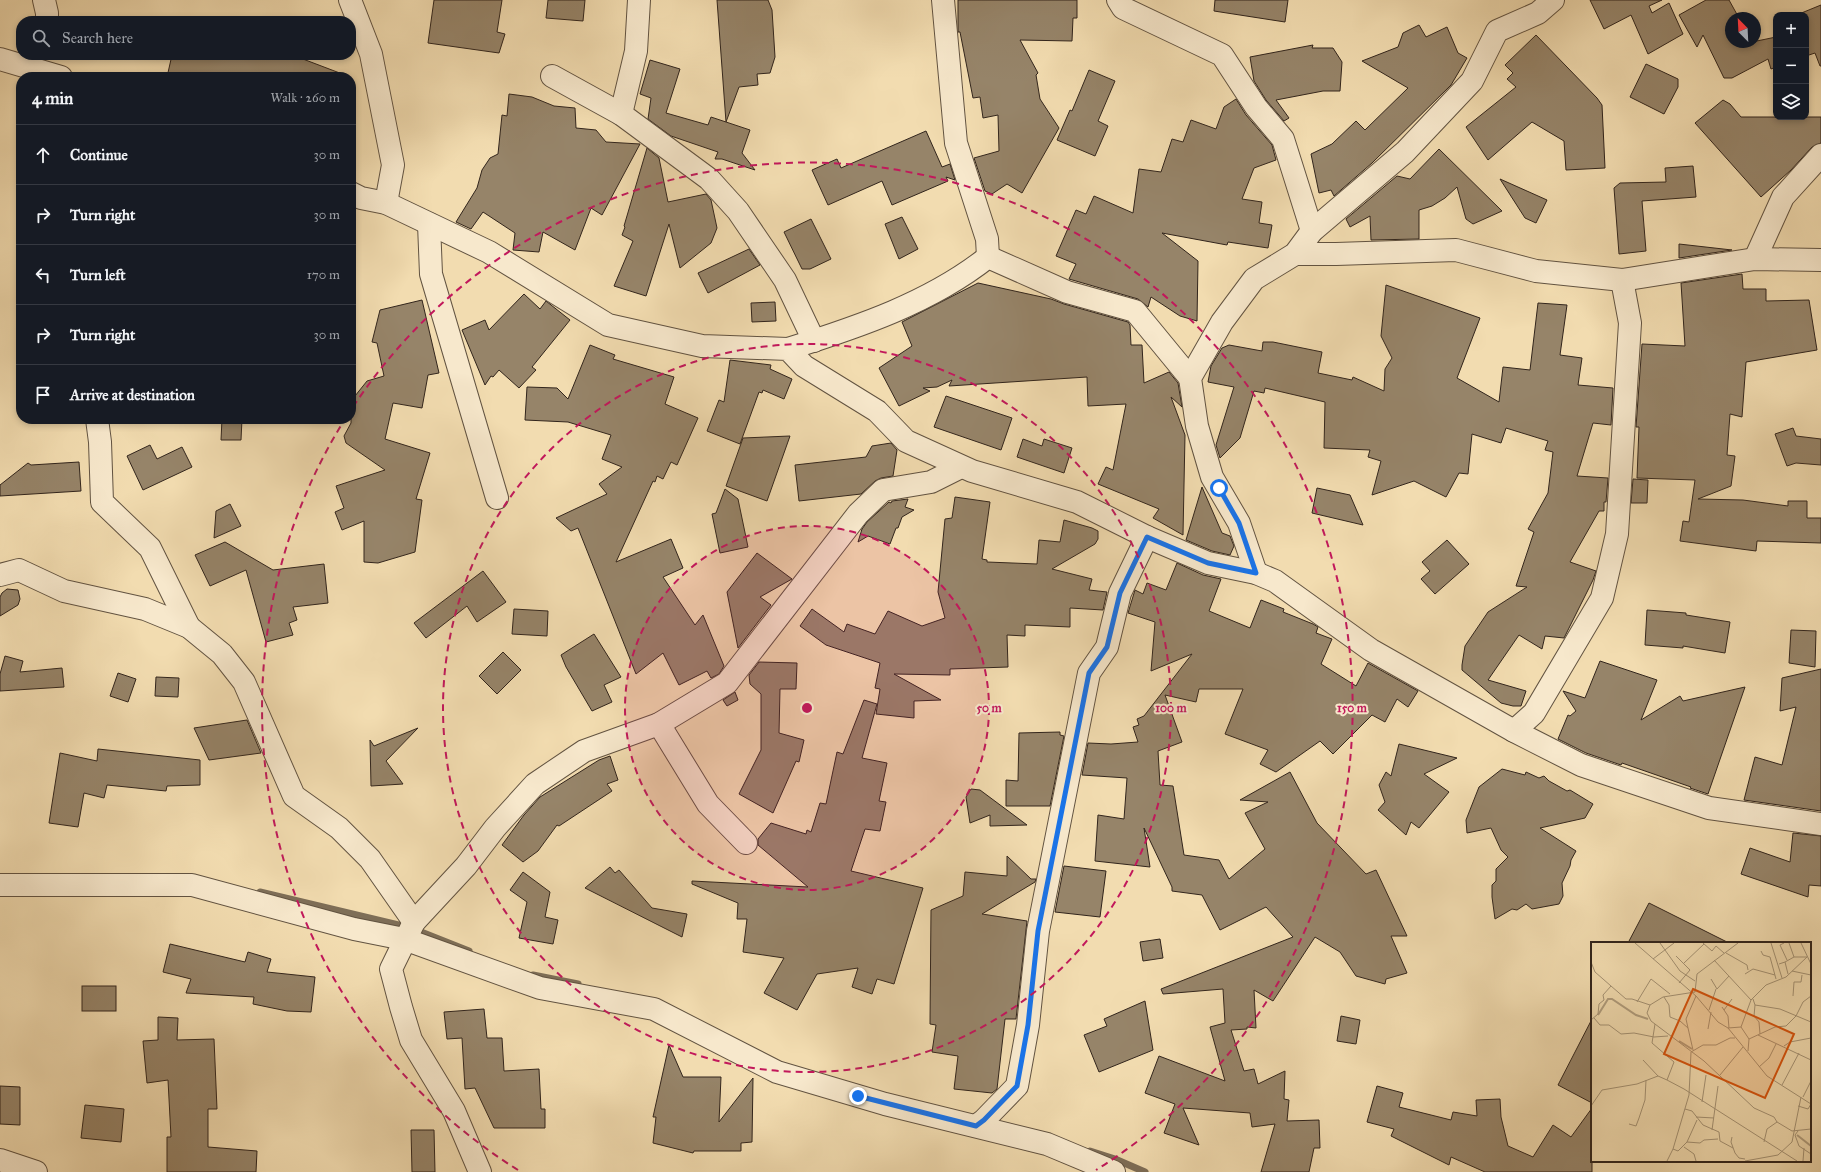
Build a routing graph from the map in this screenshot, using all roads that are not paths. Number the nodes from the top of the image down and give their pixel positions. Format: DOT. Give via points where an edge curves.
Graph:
graph roads {
  1 [pos="44,0"];
  2 [pos="350,0"];
  3 [pos="639,0"];
  4 [pos="944,0"];
  5 [pos="1118,0"];
  6 [pos="1553,0"];
  7 [pos="48,16"];
  8 [pos="8,59"];
  9 [pos="46,72"];
  10 [pos="552,76"];
  11 [pos="621,114"];
  12 [pos="1821,155"];
  13 [pos="356,196"];
  14 [pos="386,203"];
  15 [pos="429,224"];
  16 [pos="1312,230"];
  17 [pos="1295,254"];
  18 [pos="988,257"];
  19 [pos="1755,259"];
  20 [pos="1821,260"];
  21 [pos="1622,280"];
  22 [pos="814,341"];
  23 [pos="788,349"];
  24 [pos="1190,378"];
  25 [pos="98,424"];
  26 [pos="961,467"];
  27 [pos="497,498"];
  28 [pos="1147,537"];
  29 [pos="1256,573"];
  30 [pos="0,575"];
  31 [pos="189,627"];
  32 [pos="659,724"];
  33 [pos="1514,731"];
  34 [pos="1821,824"];
  35 [pos="746,844"];
  36 [pos="0,886"];
  37 [pos="409,930"];
  38 [pos="976,1126"];
  39 [pos="0,1160"];
  40 [pos="36,1172"];
  41 [pos="480,1172"];
  42 [pos="1114,1172"];
  1 -- 7 [label="street"];
  2 -- 14 [label="street" via="371,54 393,165"];
  3 -- 11 [label="street" via="636,51"];
  4 -- 18 [label="street" via="956,143 987,240"];
  5 -- 16 [label="street" via="1123,8 1222,55 1256,107 1283,139"];
  6 -- 16 [label="street" via="1538,13 1497,30 1472,81 1405,152"];
  8 -- 9 [label="street"];
  10 -- 11 [label="street"];
  11 -- 22 [label="street" via="709,179 738,211 785,280"];
  12 -- 19 [label="street" via="1783,197"];
  13 -- 14 [label="street"];
  14 -- 15 [label="street"];
  15 -- 23 [label="street" via="489,252 608,325 702,346"];
  15 -- 27 [label="street" via="431,274"];
  16 -- 17 [label="street"];
  17 -- 21 [label="street" via="1456,250 1536,271"];
  17 -- 24 [label="street" via="1254,279 1222,322"];
  18 -- 22 [label="street" via="967,274 883,318"];
  18 -- 24 [label="street" via="1067,292 1135,311"];
  19 -- 20 [label="street"];
  19 -- 21 [label="street"];
  21 -- 33 [label="street" via="1630,323 1617,534 1602,598 1534,713"];
  22 -- 23 [label="street"];
  23 -- 26 [label="street" via="804,366 877,411 906,440"];
  24 -- 29 [label="street" via="1197,426 1212,477 1239,523"];
  25 -- 31 [label="street" via="102,502 150,548"];
  26 -- 28 [label="street" via="1077,502"];
  26 -- 32 [label="street" via="931,482 883,490 858,514 727,683"];
  28 -- 29 [label="street" via="1208,563"];
  28 -- 38 [label="street" via="1120,593 1107,647 1089,673 1038,931 1028,1025 1017,1086"];
  29 -- 33 [label="street" via="1275,581 1371,650"];
  30 -- 31 [label="street" via="19,570 64,591 145,609"];
  31 -- 37 [label="street" via="222,654 244,682 294,796 339,828 370,859"];
  32 -- 35 [label="street" via="708,804"];
  32 -- 37 [label="street" via="584,751 535,784"];
  33 -- 34 [label="street" via="1581,765 1709,808"];
  36 -- 37 [label="street" via="192,885 354,928"];
  37 -- 38 [label="street" via="540,988 654,1009 777,1072 885,1104"];
  37 -- 41 [label="street" via="391,969 405,1020 411,1040 454,1111"];
  38 -- 42 [label="street" via="1047,1144"];
  39 -- 40 [label="street"];
}
